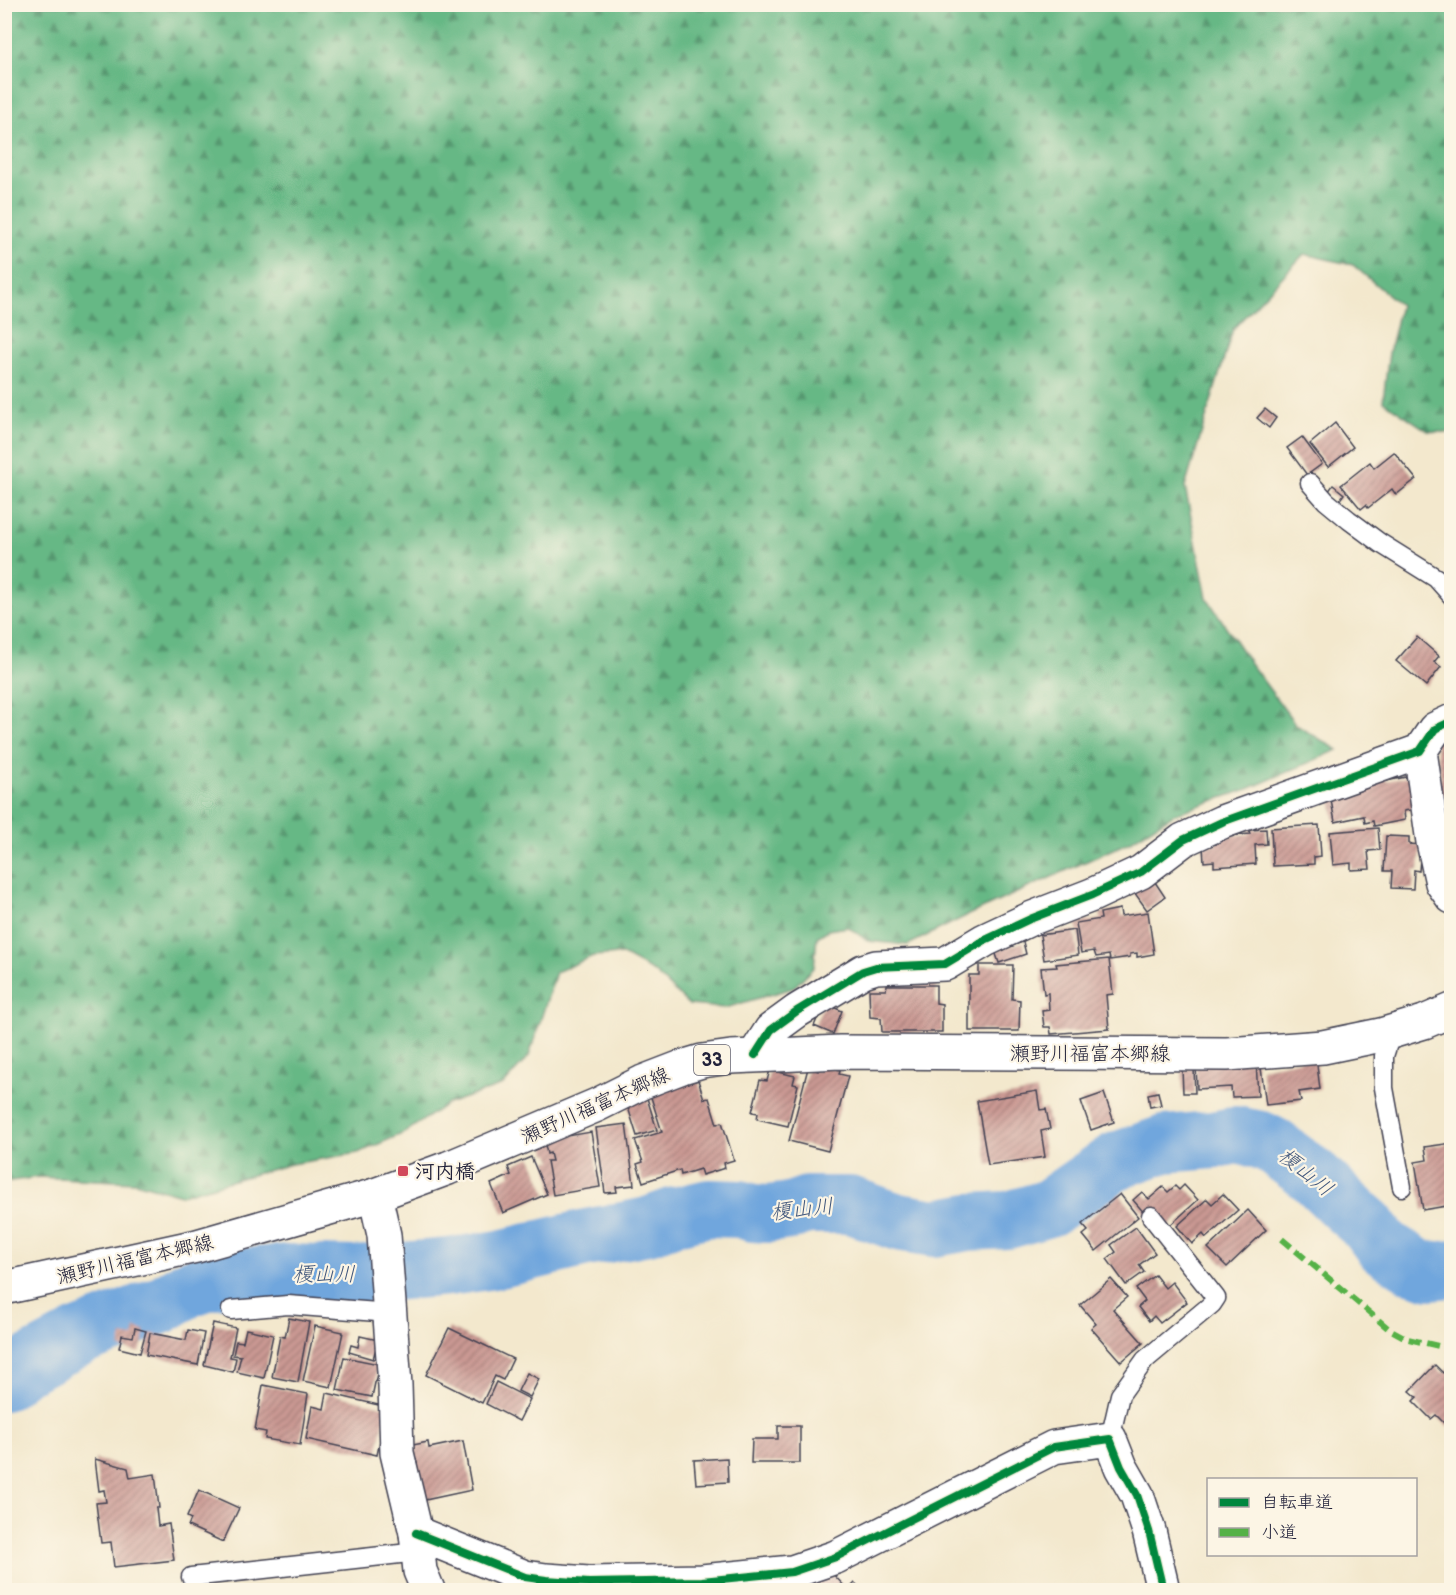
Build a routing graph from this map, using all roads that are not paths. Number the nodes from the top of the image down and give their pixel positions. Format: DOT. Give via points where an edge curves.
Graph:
graph roads {
  1 [pos="1310,483"];
  2 [pos="1452,596"];
  3 [pos="1452,721"];
  4 [pos="1420,751"];
  5 [pos="1452,897"];
  6 [pos="1452,1010"];
  7 [pos="1392,1031"];
  8 [pos="755,1055"];
  9 [pos="1402,1187"];
  10 [pos="375,1194"];
  11 [pos="1151,1216"];
  12 [pos="4,1287"];
  13 [pos="389,1306"];
  14 [pos="231,1310"];
  15 [pos="1110,1440"];
  16 [pos="417,1543"];
  17 [pos="191,1577"];
  18 [pos="705,1586"];
  19 [pos="428,1590"];
  20 [pos="1162,1590"];
  1 -- 2 [label="lane" via="1349,520 1436,578"];
  3 -- 4 [label="street" via="1435,729"];
  4 -- 5 [label="street" via="1433,842 1442,883"];
  4 -- 8 [label="street" via="1222,822 1184,840 1141,872 994,935 945,964 863,971 771,1030"];
  6 -- 7 [label="street, 瀬野川福富本郷線 / 33"];
  7 -- 8 [label="street, 瀬野川福富本郷線 / 33" via="1323,1047 1227,1054"];
  7 -- 9 [label="lane" via="1384,1056 1384,1088"];
  8 -- 10 [label="street, 瀬野川福富本郷線 / 33" via="681,1067 480,1154"];
  10 -- 12 [label="street, 瀬野川福富本郷線 / 33" via="197,1246"];
  10 -- 13 [label="street" via="384,1235"];
  11 -- 15 [label="lane" via="1216,1298 1145,1360 1120,1395"];
  13 -- 14 [label="lane" via="288,1305"];
  13 -- 16 [label="street" via="397,1453"];
  15 -- 18 [label="street" via="1054,1447 836,1557 792,1572"];
  15 -- 20 [label="street" via="1137,1495"];
  16 -- 17 [label="lane"];
  16 -- 18 [label="street" via="525,1577"];
  16 -- 19 [label="street" via="420,1571"];
}
